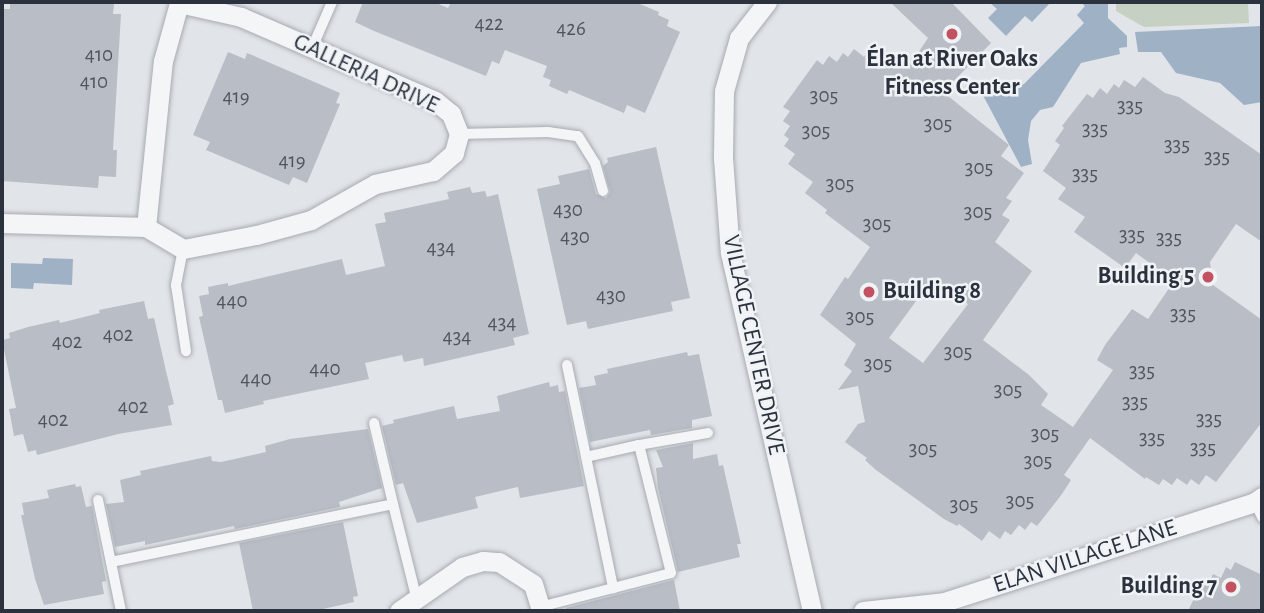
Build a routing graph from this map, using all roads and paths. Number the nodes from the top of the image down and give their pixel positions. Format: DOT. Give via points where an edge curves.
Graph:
graph roads {
  1 [pos="177,2"];
  2 [pos="332,2"];
  3 [pos="767,2"];
  4 [pos="312,48"];
  5 [pos="459,134"];
  6 [pos="603,191"];
  7 [pos="2,223"];
  8 [pos="146,227"];
  9 [pos="183,249"];
  10 [pos="186,351"];
  11 [pos="567,365"];
  12 [pos="374,424"];
  13 [pos="708,433"];
  14 [pos="639,445"];
  15 [pos="586,457"];
  16 [pos="98,500"];
  17 [pos="393,503"];
  18 [pos="1260,506"];
  19 [pos="111,562"];
  20 [pos="613,587"];
  21 [pos="417,601"];
  22 [pos="540,609"];
  23 [pos="121,611"];
  24 [pos="399,611"];
  25 [pos="813,611"];
  26 [pos="863,611"];
  1 -- 4 [label="street, GALLERIA DRIVE" via="241,17"];
  1 -- 8 [label="street, GALLERIA DRIVE" via="163,61"];
  2 -- 4 [label="lane"];
  3 -- 25 [label="street, VILLAGE CENTER DRIVE" via="739,38 724,91 730,253"];
  4 -- 5 [label="street, GALLERIA DRIVE" via="435,102 451,114"];
  5 -- 6 [label="lane" via="578,136 595,163"];
  5 -- 9 [label="street, GALLERIA DRIVE" via="454,153 433,171 375,184 311,220"];
  7 -- 8 [label="street"];
  8 -- 9 [label="street"];
  9 -- 10 [label="lane" via="176,285"];
  11 -- 15 [label="lane"];
  12 -- 17 [label="lane"];
  13 -- 14 [label="lane"];
  14 -- 15 [label="lane"];
  14 -- 20 [label="lane" via="671,573"];
  15 -- 20 [label="lane"];
  16 -- 19 [label="lane"];
  17 -- 19 [label="lane"];
  17 -- 21 [label="lane"];
  18 -- 26 [label="street, ELAN VILLAGE LANE" via="944,602"];
  19 -- 23 [label="lane"];
  20 -- 22 [label="lane"];
  21 -- 22 [label="street" via="462,567 499,562 533,584"];
  21 -- 24 [label="street"];
}
